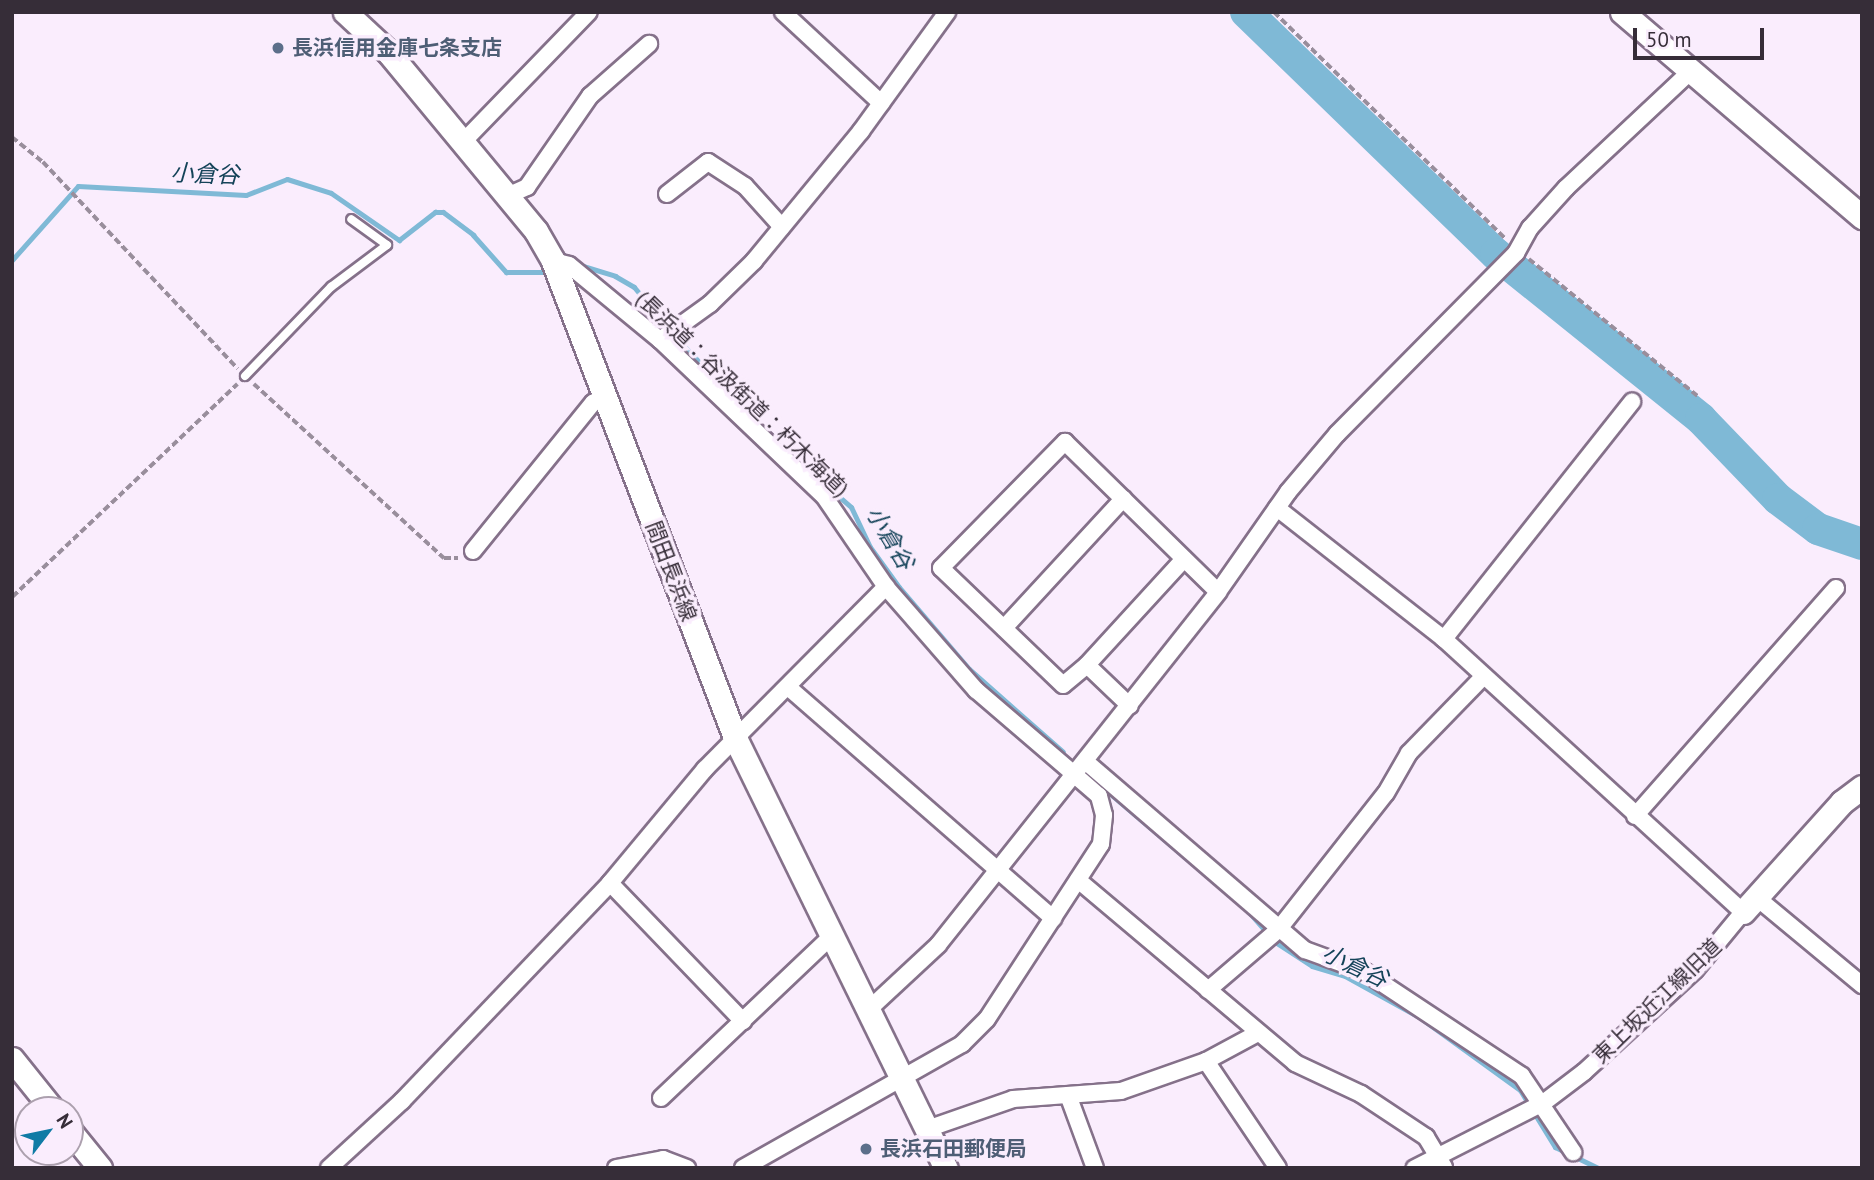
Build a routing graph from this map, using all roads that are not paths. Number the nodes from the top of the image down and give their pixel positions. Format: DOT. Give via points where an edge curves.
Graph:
graph roads {
  1 [pos="345,12"];
  2 [pos="589,12"];
  3 [pos="783,12"];
  4 [pos="947,12"];
  5 [pos="1622,12"];
  6 [pos="649,44"];
  7 [pos="1689,73"];
  8 [pos="881,103"];
  9 [pos="462,143"];
  10 [pos="667,194"];
  11 [pos="507,196"];
  12 [pos="1862,217"];
  13 [pos="351,219"];
  14 [pos="782,227"];
  15 [pos="553,261"];
  16 [pos="660,340"];
  17 [pos="245,376"];
  18 [pos="604,397"];
  19 [pos="1632,402"];
  20 [pos="1123,499"];
  21 [pos="1277,508"];
  22 [pos="473,551"];
  23 [pos="1184,559"];
  24 [pos="886,586"];
  25 [pos="1836,589"];
  26 [pos="1218,592"];
  27 [pos="1004,628"];
  28 [pos="1444,639"];
  29 [pos="1087,665"];
  30 [pos="1483,677"];
  31 [pos="788,687"];
  32 [pos="1130,706"];
  33 [pos="736,740"];
  34 [pos="1085,761"];
  35 [pos="1074,774"];
  36 [pos="1862,786"];
  37 [pos="1635,816"];
  38 [pos="998,869"];
  39 [pos="1078,880"];
  40 [pos="610,883"];
  41 [pos="1750,905"];
  42 [pos="1054,918"];
  43 [pos="1278,930"];
  44 [pos="832,936"];
  45 [pos="1862,985"];
  46 [pos="1208,990"];
  47 [pos="868,1010"];
  48 [pos="743,1021"];
  49 [pos="1258,1033"];
  50 [pos="12,1059"];
  51 [pos="1206,1061"];
  52 [pos="902,1080"];
  53 [pos="1068,1095"];
  54 [pos="42,1096"];
  55 [pos="661,1098"];
  56 [pos="1543,1103"];
  57 [pos="926,1129"];
  58 [pos="84,1148"];
  59 [pos="1573,1152"];
  60 [pos="1441,1163"];
  61 [pos="100,1168"];
  62 [pos="329,1168"];
  63 [pos="616,1168"];
  64 [pos="687,1168"];
  65 [pos="743,1168"];
  66 [pos="946,1168"];
  67 [pos="1095,1168"];
  68 [pos="1278,1168"];
  69 [pos="1415,1168"];
  1 -- 9 [label="main road, 間田長浜線" via="388,52"];
  2 -- 9 [label="street"];
  3 -- 8 [label="street"];
  4 -- 8 [label="street"];
  5 -- 7 [label="main road"];
  6 -- 11 [label="street" via="590,96 527,187"];
  7 -- 12 [label="main road"];
  7 -- 21 [label="street" via="1566,188 1530,228 1517,252 1337,434"];
  8 -- 14 [label="street"];
  9 -- 11 [label="main road, 間田長浜線"];
  10 -- 14 [label="street" via="709,162 745,186"];
  11 -- 15 [label="main road, 間田長浜線"];
  13 -- 17 [label="lane" via="387,245 331,287"];
  14 -- 16 [label="street" via="710,304"];
  15 -- 16 [label="street, (長浜道：谷汲街道：朽木海道)" via="569,265"];
  15 -- 18 [label="main road, 間田長浜線"];
  16 -- 24 [label="street, (長浜道：谷汲街道：朽木海道)" via="824,496"];
  18 -- 22 [label="street" via="593,403"];
  18 -- 33 [label="main road, 間田長浜線"];
  19 -- 28 [label="street"];
  20 -- 23 [label="street"];
  20 -- 27 [label="street"];
  20 -- 27 [label="street" via="1065,442 941,568"];
  21 -- 26 [label="street"];
  21 -- 28 [label="street"];
  23 -- 26 [label="street"];
  23 -- 29 [label="street"];
  24 -- 31 [label="street"];
  24 -- 35 [label="street, (長浜道：谷汲街道：朽木海道)" via="976,690"];
  25 -- 37 [label="street"];
  26 -- 32 [label="street"];
  27 -- 29 [label="street" via="1063,685"];
  28 -- 30 [label="street"];
  29 -- 32 [label="street"];
  30 -- 37 [label="street"];
  30 -- 43 [label="street" via="1409,753 1386,793"];
  31 -- 33 [label="street"];
  31 -- 38 [label="street"];
  32 -- 34 [label="street"];
  33 -- 40 [label="street" via="705,769"];
  33 -- 44 [label="main road, 間田長浜線"];
  34 -- 35 [label="street"];
  34 -- 43 [label="street"];
  35 -- 38 [label="street"];
  35 -- 39 [label="street, (長浜道：谷汲街道：朽木海道)" via="1099,796 1104,815 1101,845"];
  36 -- 41 [label="main road, 東上坂近江線旧道" via="1842,802"];
  37 -- 41 [label="street"];
  38 -- 42 [label="street"];
  38 -- 47 [label="street" via="938,945"];
  39 -- 42 [label="street, (長浜道：谷汲街道：朽木海道)"];
  39 -- 46 [label="street"];
  40 -- 48 [label="street"];
  40 -- 62 [label="street" via="402,1101"];
  41 -- 45 [label="street"];
  41 -- 56 [label="street, 東上坂近江線旧道" via="1695,970 1584,1072"];
  42 -- 52 [label="street, (長浜道：谷汲街道：朽木海道)" via="987,1019 962,1044"];
  43 -- 46 [label="street"];
  43 -- 56 [label="street" via="1305,950 1365,972 1426,1011 1475,1049 1522,1076"];
  44 -- 47 [label="main road, 間田長浜線"];
  44 -- 48 [label="street"];
  46 -- 49 [label="street"];
  47 -- 52 [label="main road, 間田長浜線"];
  48 -- 55 [label="street"];
  49 -- 51 [label="street"];
  49 -- 60 [label="street" via="1294,1063 1361,1094 1426,1137"];
  50 -- 54 [label="main road"];
  51 -- 53 [label="street" via="1121,1091"];
  51 -- 68 [label="street"];
  52 -- 57 [label="main road, 間田長浜線"];
  52 -- 65 [label="street, (長浜道：谷汲街道：朽木海道)"];
  53 -- 57 [label="street" via="1013,1099"];
  53 -- 67 [label="street"];
  56 -- 59 [label="street"];
  56 -- 60 [label="street, 東上坂近江線旧道"];
  57 -- 66 [label="main road, 間田長浜線"];
  58 -- 61 [label="main road"];
  60 -- 69 [label="street, 東上坂近江線旧道"];
  63 -- 64 [label="street" via="663,1158"];
}
